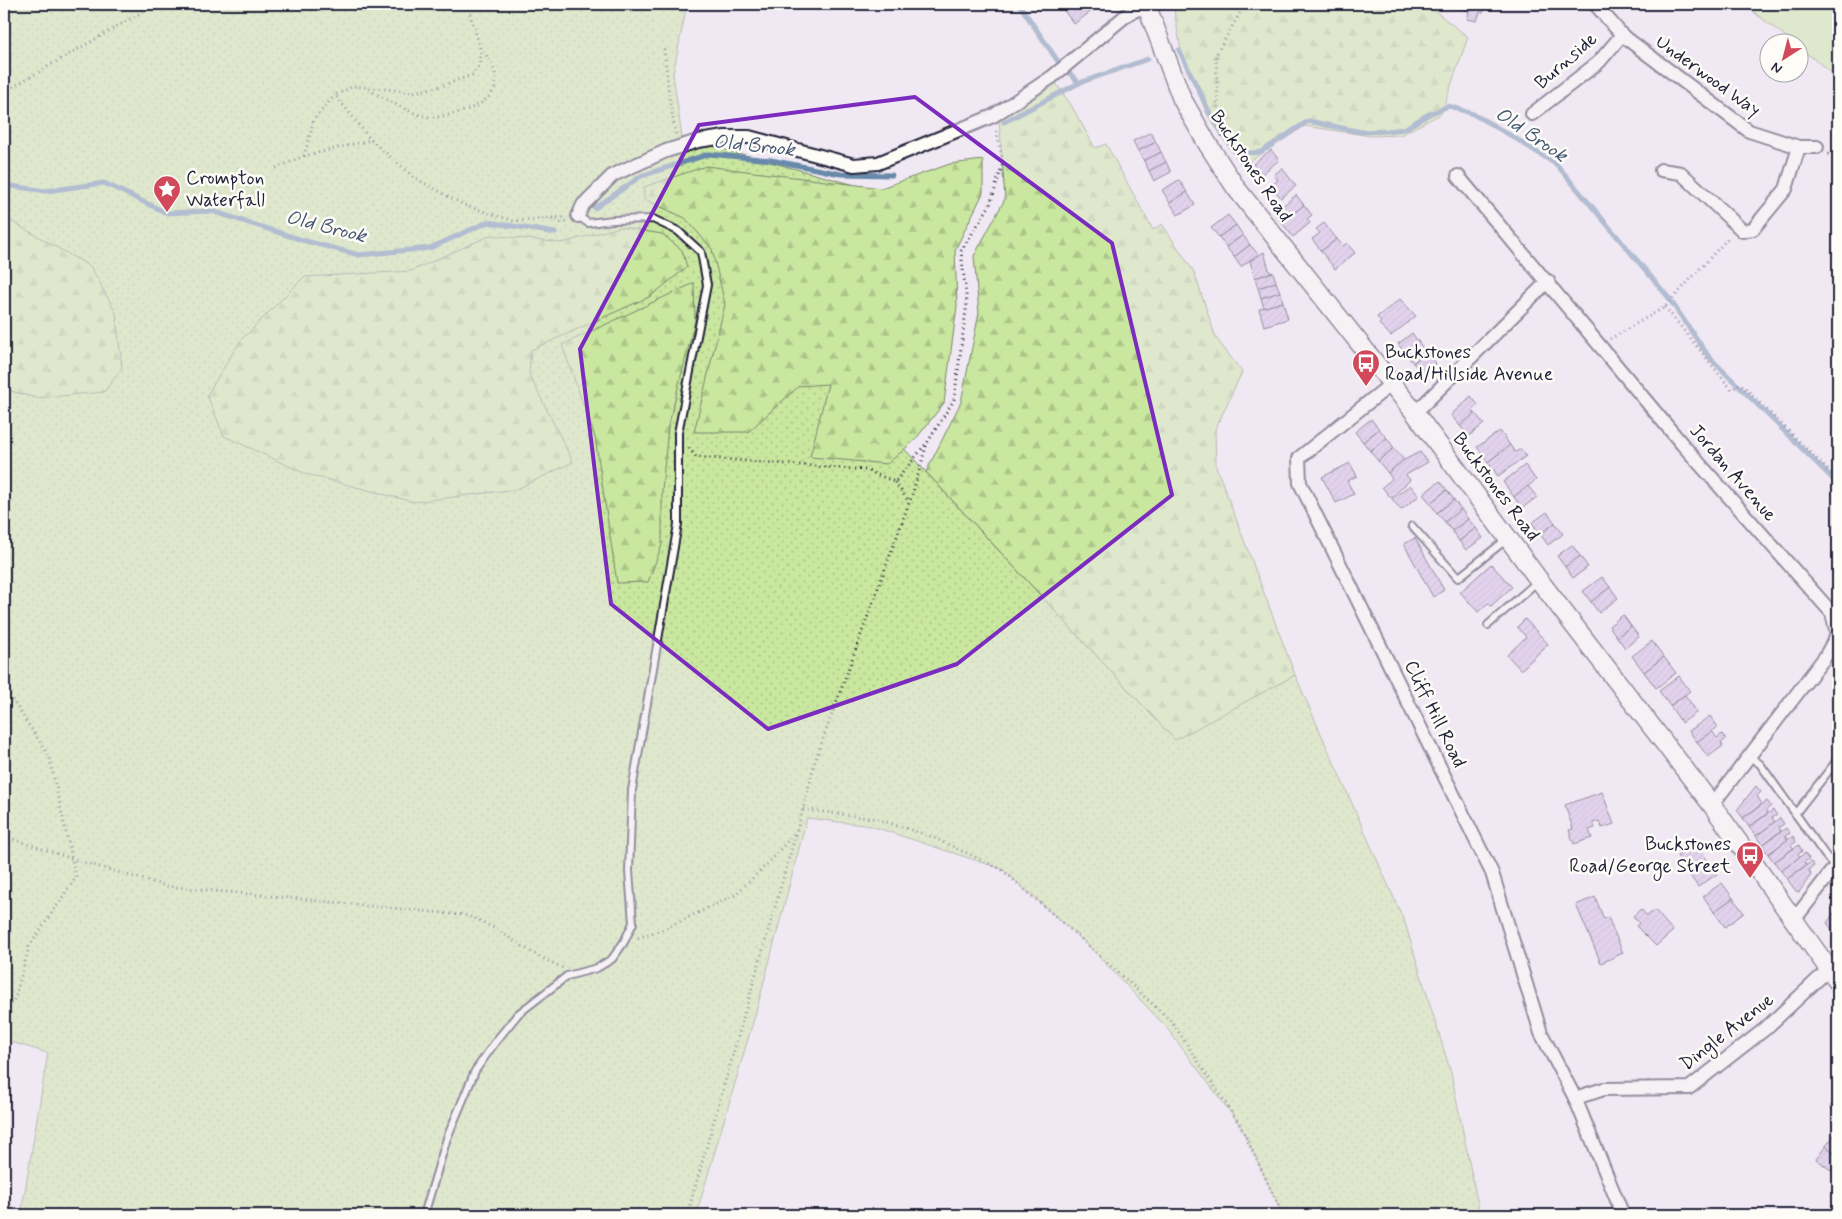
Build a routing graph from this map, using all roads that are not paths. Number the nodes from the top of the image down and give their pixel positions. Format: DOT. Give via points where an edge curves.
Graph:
graph roads {
  1 [pos="1595,4"];
  2 [pos="1146,5"];
  3 [pos="1622,35"];
  4 [pos="1532,114"];
  5 [pos="1816,147"];
  6 [pos="1799,148"];
  7 [pos="1661,170"];
  8 [pos="1458,176"];
  9 [pos="578,216"];
  10 [pos="1548,281"];
  11 [pos="1390,385"];
  12 [pos="1415,414"];
  13 [pos="1412,526"];
  14 [pos="1508,539"];
  15 [pos="1539,580"];
  16 [pos="1488,625"];
  17 [pos="1749,756"];
  18 [pos="1838,759"];
  19 [pos="1712,806"];
  20 [pos="1796,814"];
  21 [pos="1837,865"];
  22 [pos="1794,920"];
  23 [pos="1834,976"];
  24 [pos="1574,1098"];
  25 [pos="424,1215"];
  26 [pos="1623,1215"];
  1 -- 3 [label="street, Underwood Way"];
  2 -- 9 [label="street" via="1129,14 1057,74 993,116 878,163 854,166 749,137 698,141 666,151 613,175 583,204"];
  2 -- 11 [label="main road, Buckstones Road" via="1182,99 1217,159 1236,188"];
  3 -- 4 [label="street, Burnside" via="1599,62"];
  3 -- 6 [label="street, Underwood Way" via="1749,131"];
  5 -- 6 [label="street, Underwood Way"];
  6 -- 7 [label="street" via="1786,189 1753,229 1743,230 1681,173"];
  8 -- 10 [label="street, Jordan Avenue"];
  9 -- 25 [label="lane" via="588,223 653,219 678,230 701,252 707,285 678,433 678,524 632,790 629,871 633,922 612,959 597,968 567,976 518,1014 496,1041 476,1070 447,1138"];
  10 -- 12 [label="street"];
  10 -- 17 [label="street, Jordan Avenue" via="1682,444 1832,613 1837,635 1825,657"];
  11 -- 12 [label="main road, Buckstones Road"];
  11 -- 24 [label="street, Cliff Hill Road" via="1299,458 1300,482 1492,873 1541,1033"];
  12 -- 14 [label="main road, Buckstones Road"];
  13 -- 14 [label="lane" via="1458,578"];
  14 -- 15 [label="main road, Buckstones Road"];
  15 -- 16 [label="lane"];
  15 -- 19 [label="main road, Buckstones Road"];
  17 -- 19 [label="street, Jordan Avenue"];
  17 -- 20 [label="lane" via="1760,764"];
  18 -- 20 [label="lane"];
  19 -- 22 [label="main road, Buckstones Road"];
  20 -- 21 [label="lane" via="1825,855"];
  21 -- 22 [label="street"];
  22 -- 23 [label="main road, Buckstones Road"];
  23 -- 24 [label="street, Dingle Avenue" via="1689,1088 1604,1090"];
  24 -- 26 [label="street"];
}
